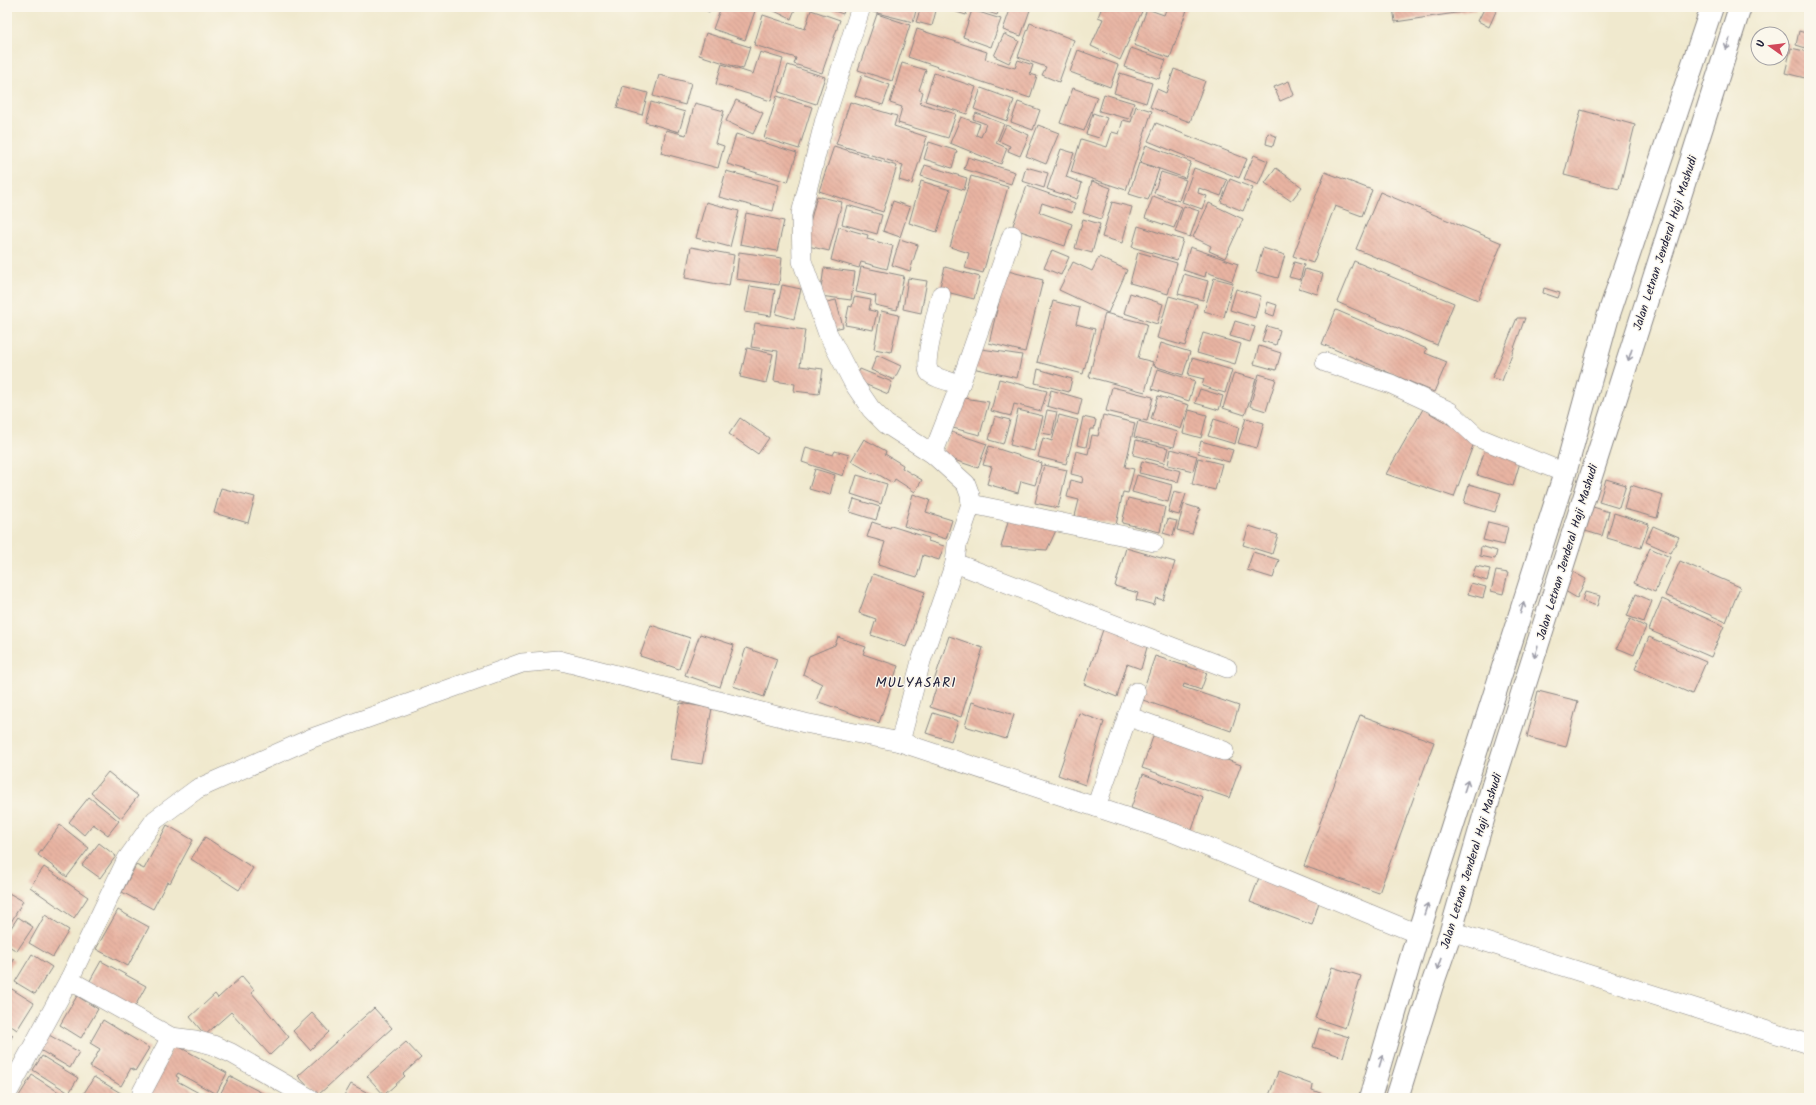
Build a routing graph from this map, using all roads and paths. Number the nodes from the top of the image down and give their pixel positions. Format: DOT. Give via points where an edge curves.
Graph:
graph roads {
  1 [pos="860,7"];
  2 [pos="1712,7"];
  3 [pos="1740,7"];
  4 [pos="1012,235"];
  5 [pos="941,295"];
  6 [pos="1325,362"];
  7 [pos="960,385"];
  8 [pos="933,454"];
  9 [pos="1565,473"];
  10 [pos="971,504"];
  11 [pos="1154,542"];
  12 [pos="955,563"];
  13 [pos="1227,668"];
  14 [pos="1136,692"];
  15 [pos="1491,710"];
  16 [pos="1127,716"];
  17 [pos="1516,716"];
  18 [pos="900,742"];
  19 [pos="1224,751"];
  20 [pos="1096,807"];
  21 [pos="1450,931"];
  22 [pos="1418,934"];
  23 [pos="69,980"];
  24 [pos="171,1037"];
  25 [pos="1809,1044"];
  26 [pos="7,1094"];
  27 [pos="142,1098"];
  28 [pos="309,1098"];
  29 [pos="1370,1098"];
  30 [pos="1397,1098"];
  1 -- 8 [label="street" via="825,119 801,214 802,261 828,334 854,384 871,409 886,424"];
  2 -- 9 [label="main road" via="1607,320"];
  3 -- 17 [label="main road, Jalan Letnan Jenderal Haji Mashudi, one-way"];
  4 -- 7 [label="street"];
  5 -- 7 [label="street" via="928,353 928,371 932,375"];
  6 -- 9 [label="street" via="1391,384 1449,411 1477,437"];
  7 -- 8 [label="street"];
  8 -- 10 [label="street" via="966,484"];
  15 -- 9 [label="main road, one-way"];
  10 -- 11 [label="street"];
  10 -- 12 [label="street"];
  12 -- 13 [label="street"];
  12 -- 18 [label="street" via="921,661"];
  14 -- 16 [label="street"];
  15 -- 17 [label="main road"];
  22 -- 15 [label="main road, one-way"];
  16 -- 19 [label="street"];
  16 -- 20 [label="street"];
  17 -- 21 [label="main road, Jalan Letnan Jenderal Haji Mashudi"];
  18 -- 20 [label="street"];
  18 -- 23 [label="street" via="805,723 558,660 522,664 312,738 197,789 155,820 142,842 127,859"];
  20 -- 22 [label="street" via="1174,833"];
  21 -- 25 [label="street"];
  21 -- 30 [label="main road, Jalan Letnan Jenderal Haji Mashudi, one-way"];
  29 -- 22 [label="main road, one-way"];
  23 -- 24 [label="street"];
  23 -- 26 [label="street"];
  24 -- 27 [label="street" via="142,1092"];
  24 -- 28 [label="street" via="213,1045"];
}
